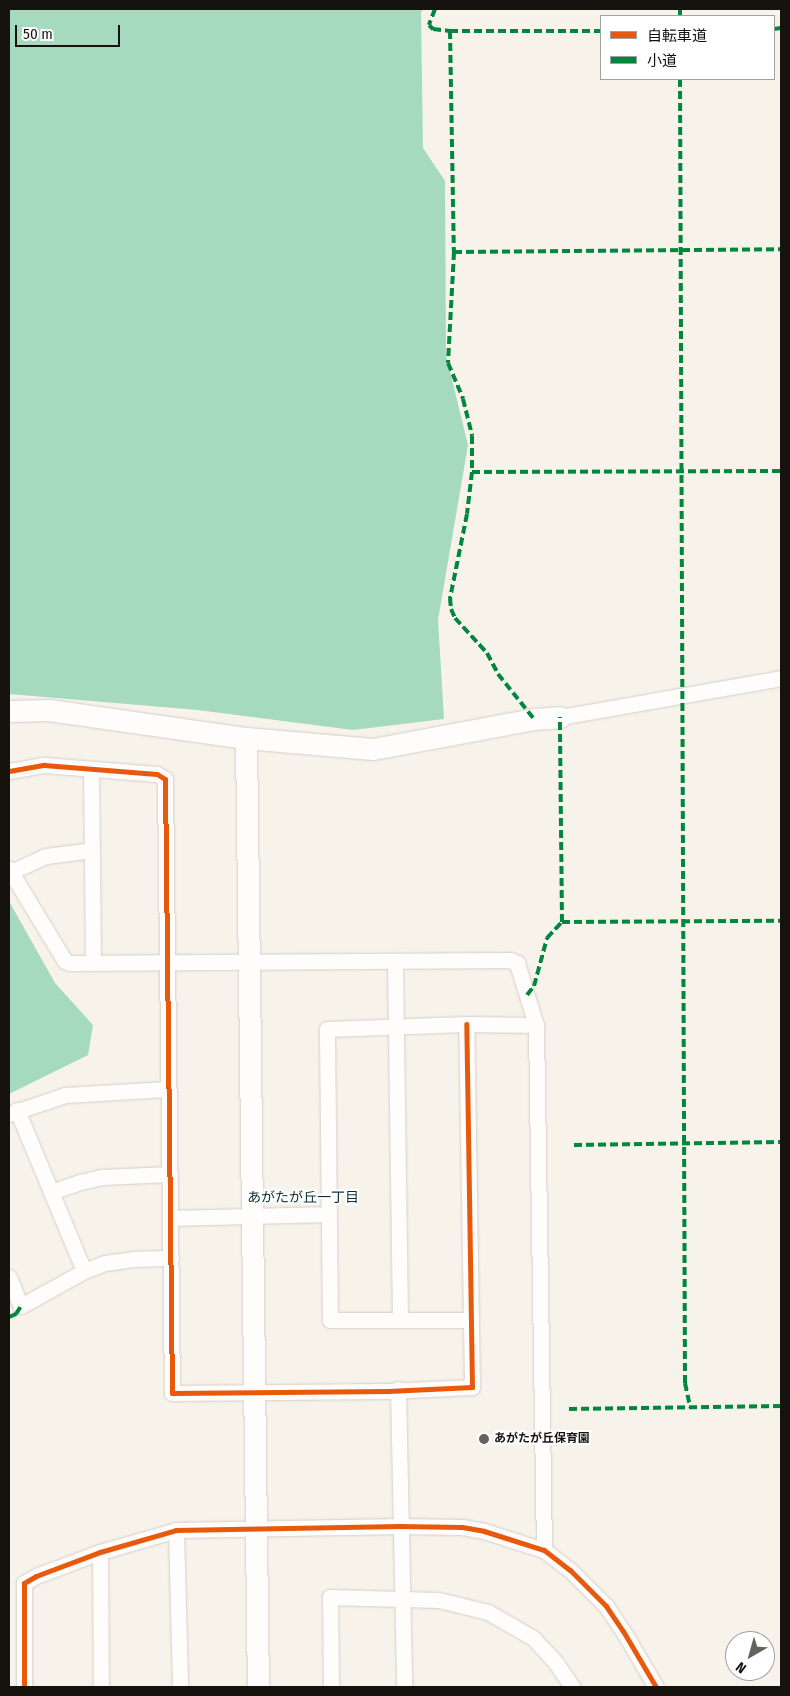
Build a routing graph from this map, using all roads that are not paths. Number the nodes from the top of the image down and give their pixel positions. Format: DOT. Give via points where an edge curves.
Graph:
graph roads {
  1 [pos="781,678"];
  2 [pos="9,711"];
  3 [pos="560,717"];
  4 [pos="246,738"];
  5 [pos="91,768"];
  6 [pos="9,771"];
  7 [pos="92,850"];
  8 [pos="10,870"];
  9 [pos="395,961"];
  10 [pos="93,962"];
  11 [pos="168,962"];
  12 [pos="248,962"];
  13 [pos="466,1024"];
  14 [pos="536,1025"];
  15 [pos="398,1026"];
  16 [pos="168,1089"];
  17 [pos="13,1112"];
  18 [pos="170,1174"];
  19 [pos="51,1192"];
  20 [pos="329,1214"];
  21 [pos="251,1216"];
  22 [pos="170,1218"];
  23 [pos="171,1258"];
  24 [pos="84,1271"];
  25 [pos="9,1277"];
  26 [pos="400,1320"];
  27 [pos="471,1320"];
  28 [pos="398,1389"];
  29 [pos="253,1394"];
  30 [pos="400,1526"];
  31 [pos="255,1528"];
  32 [pos="176,1530"];
  33 [pos="544,1550"];
  34 [pos="100,1552"];
  35 [pos="402,1598"];
  36 [pos="24,1687"];
  37 [pos="101,1687"];
  38 [pos="180,1687"];
  39 [pos="258,1687"];
  40 [pos="331,1687"];
  41 [pos="404,1687"];
  42 [pos="572,1687"];
  43 [pos="656,1687"];
  1 -- 3 [label="street"];
  2 -- 4 [label="street" via="49,710"];
  3 -- 4 [label="street" via="373,749"];
  4 -- 12 [label="street"];
  5 -- 6 [label="street" via="44,765"];
  5 -- 7 [label="street"];
  5 -- 11 [label="street" via="157,774 165,779"];
  7 -- 8 [label="street" via="55,854"];
  7 -- 10 [label="street"];
  8 -- 10 [label="street" via="65,961"];
  9 -- 12 [label="street"];
  9 -- 14 [label="street" via="510,960 517,963"];
  9 -- 15 [label="street"];
  10 -- 11 [label="street"];
  11 -- 12 [label="street"];
  11 -- 16 [label="street"];
  12 -- 21 [label="street"];
  13 -- 14 [label="street"];
  13 -- 15 [label="street"];
  13 -- 27 [label="street"];
  14 -- 33 [label="street"];
  15 -- 20 [label="street" via="327,1029"];
  15 -- 26 [label="street"];
  16 -- 17 [label="street" via="64,1094"];
  16 -- 18 [label="street"];
  17 -- 19 [label="street"];
  18 -- 19 [label="street" via="102,1177"];
  18 -- 22 [label="street"];
  19 -- 24 [label="street"];
  20 -- 21 [label="street"];
  20 -- 26 [label="street" via="330,1320"];
  21 -- 22 [label="street"];
  21 -- 29 [label="street"];
  22 -- 23 [label="street"];
  23 -- 24 [label="street" via="114,1261"];
  23 -- 29 [label="street" via="172,1393"];
  24 -- 25 [label="street" via="21,1306"];
  26 -- 27 [label="street"];
  27 -- 28 [label="street" via="472,1386"];
  28 -- 29 [label="street"];
  28 -- 30 [label="street"];
  29 -- 31 [label="street"];
  30 -- 31 [label="street"];
  30 -- 33 [label="street" via="462,1527"];
  30 -- 35 [label="street"];
  31 -- 32 [label="street"];
  31 -- 39 [label="street"];
  32 -- 34 [label="street"];
  32 -- 38 [label="street"];
  33 -- 43 [label="street" via="570,1570 606,1606"];
  34 -- 36 [label="street" via="24,1582"];
  34 -- 37 [label="street"];
  35 -- 40 [label="street" via="330,1597"];
  35 -- 41 [label="street"];
  35 -- 42 [label="street" via="439,1600 475,1608 503,1619 544,1649"];
}
